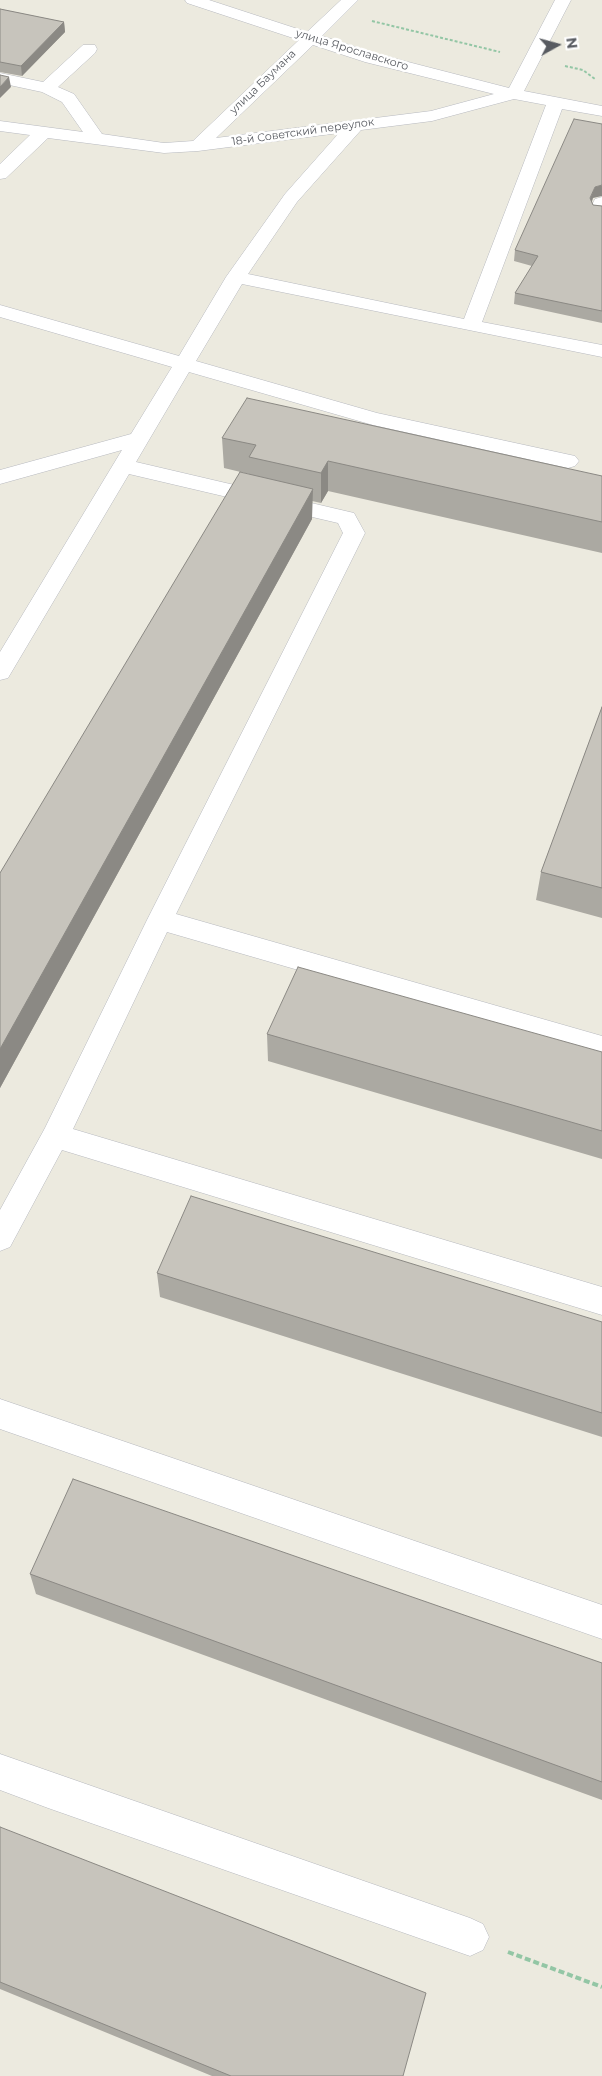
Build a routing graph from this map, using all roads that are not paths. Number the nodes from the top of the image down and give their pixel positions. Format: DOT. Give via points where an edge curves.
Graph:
graph roads {
  1 [pos="192,0"];
  2 [pos="350,0"];
  3 [pos="563,0"];
  4 [pos="308,38"];
  5 [pos="89,49"];
  6 [pos="0,78"];
  7 [pos="48,88"];
  8 [pos="514,94"];
  9 [pos="556,102"];
  10 [pos="602,111"];
  11 [pos="357,124"];
  12 [pos="0,126"];
  13 [pos="42,133"];
  14 [pos="96,138"];
  15 [pos="198,146"];
  16 [pos="0,174"];
  17 [pos="602,203"];
  18 [pos="602,210"];
  19 [pos="236,276"];
  20 [pos="0,311"];
  21 [pos="471,326"];
  22 [pos="602,352"];
  23 [pos="184,364"];
  24 [pos="139,439"];
  25 [pos="568,461"];
  26 [pos="123,466"];
  27 [pos="0,477"];
  28 [pos="10,639"];
  29 [pos="0,672"];
  30 [pos="160,920"];
  31 [pos="602,1047"];
  32 [pos="55,1136"];
  33 [pos="0,1238"];
  34 [pos="602,1301"];
  35 [pos="0,1414"];
  36 [pos="602,1622"];
  37 [pos="0,1772"];
  38 [pos="470,1937"];
  1 -- 4 [label="street, улица Ярославского"];
  2 -- 4 [label="street, улица Баумана"];
  3 -- 8 [label="street"];
  4 -- 8 [label="street, улица Ярославского" via="371,58"];
  4 -- 15 [label="street, улица Баумана"];
  5 -- 7 [label="street"];
  6 -- 7 [label="street"];
  7 -- 14 [label="street" via="68,98"];
  8 -- 9 [label="street, 18-й Советский переулок"];
  8 -- 11 [label="street, 18-й Советский переулок" via="432,116"];
  9 -- 10 [label="street, 18-й Советский переулок"];
  9 -- 21 [label="street"];
  11 -- 15 [label="street, 18-й Советский переулок"];
  11 -- 19 [label="street" via="291,198"];
  12 -- 13 [label="street, 18-й Советский переулок"];
  13 -- 14 [label="street, 18-й Советский переулок"];
  13 -- 16 [label="street"];
  14 -- 15 [label="street, 18-й Советский переулок" via="164,148"];
  17 -- 18 [label="street" via="599,210"];
  19 -- 21 [label="street"];
  19 -- 23 [label="street"];
  20 -- 23 [label="street"];
  21 -- 22 [label="street"];
  23 -- 24 [label="street"];
  23 -- 25 [label="street" via="373,419"];
  24 -- 26 [label="street"];
  24 -- 27 [label="street"];
  26 -- 28 [label="street"];
  26 -- 30 [label="street" via="346,518 354,533"];
  28 -- 29 [label="street"];
  30 -- 31 [label="street"];
  30 -- 32 [label="street"];
  32 -- 33 [label="street"];
  32 -- 34 [label="street"];
  35 -- 36 [label="street"];
  37 -- 38 [label="street"];
}
